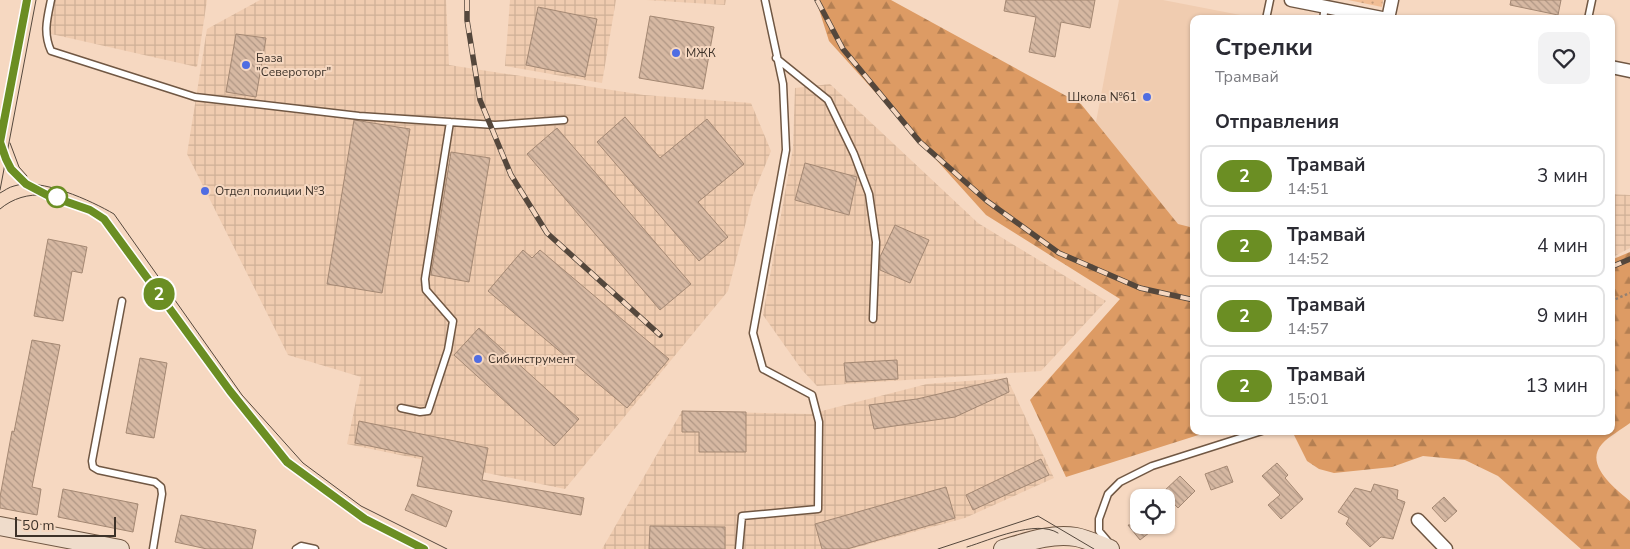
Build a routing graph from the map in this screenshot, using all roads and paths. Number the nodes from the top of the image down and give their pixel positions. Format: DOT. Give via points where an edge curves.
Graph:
graph roads {
  1 [pos="51,0"];
  2 [pos="765,0"];
  3 [pos="1270,0"];
  4 [pos="1290,0"];
  5 [pos="1392,0"];
  6 [pos="1592,0"];
  7 [pos="1324,13"];
  8 [pos="1267,15"];
  9 [pos="1345,15"];
  10 [pos="1389,15"];
  11 [pos="1589,15"];
  12 [pos="776,58"];
  13 [pos="1615,68"];
  14 [pos="1630,71"];
  15 [pos="564,120"];
  16 [pos="450,122"];
  17 [pos="1630,293"];
  18 [pos="1615,299"];
  19 [pos="122,301"];
  20 [pos="873,319"];
  21 [pos="401,408"];
  22 [pos="1249,435"];
  23 [pos="1418,520"];
  24 [pos="0,526"];
  25 [pos="1043,537"];
  26 [pos="120,549"];
  27 [pos="152,549"];
  28 [pos="296,549"];
  29 [pos="315,549"];
  30 [pos="739,549"];
  31 [pos="1004,549"];
  32 [pos="1076,549"];
  33 [pos="1110,549"];
  34 [pos="1114,549"];
  35 [pos="1446,549"];
  1 -- 16 [label="lane" via="46,26 46,39 51,51 195,97 358,116"];
  2 -- 12 [label="lane"];
  3 -- 8 [label="lane"];
  4 -- 7 [label="street"];
  5 -- 10 [label="street"];
  6 -- 11 [label="lane"];
  7 -- 9 [label="street"];
  12 -- 20 [label="lane" via="828,100 870,194 876,242"];
  12 -- 30 [label="lane" via="783,84 786,150 753,333 763,369 812,395 819,422 818,509 742,516"];
  13 -- 14 [label="street"];
  15 -- 16 [label="lane" via="495,124"];
  16 -- 21 [label="lane" via="425,280 426,290 453,321 448,350 428,411"];
  17 -- 18 [label="path"];
  19 -- 27 [label="lane" via="92,461 98,470 155,482 161,487"];
  22 -- 34 [label="lane" via="1152,466 1120,482 1108,494 1099,518 1099,531"];
  23 -- 35 [label="street"];
  24 -- 26 [label="street"];
  25 -- 31 [label="street"];
  25 -- 32 [label="street"];
  25 -- 33 [label="street" via="1076,537"];
  28 -- 29 [label="lane" via="301,546"];
}
